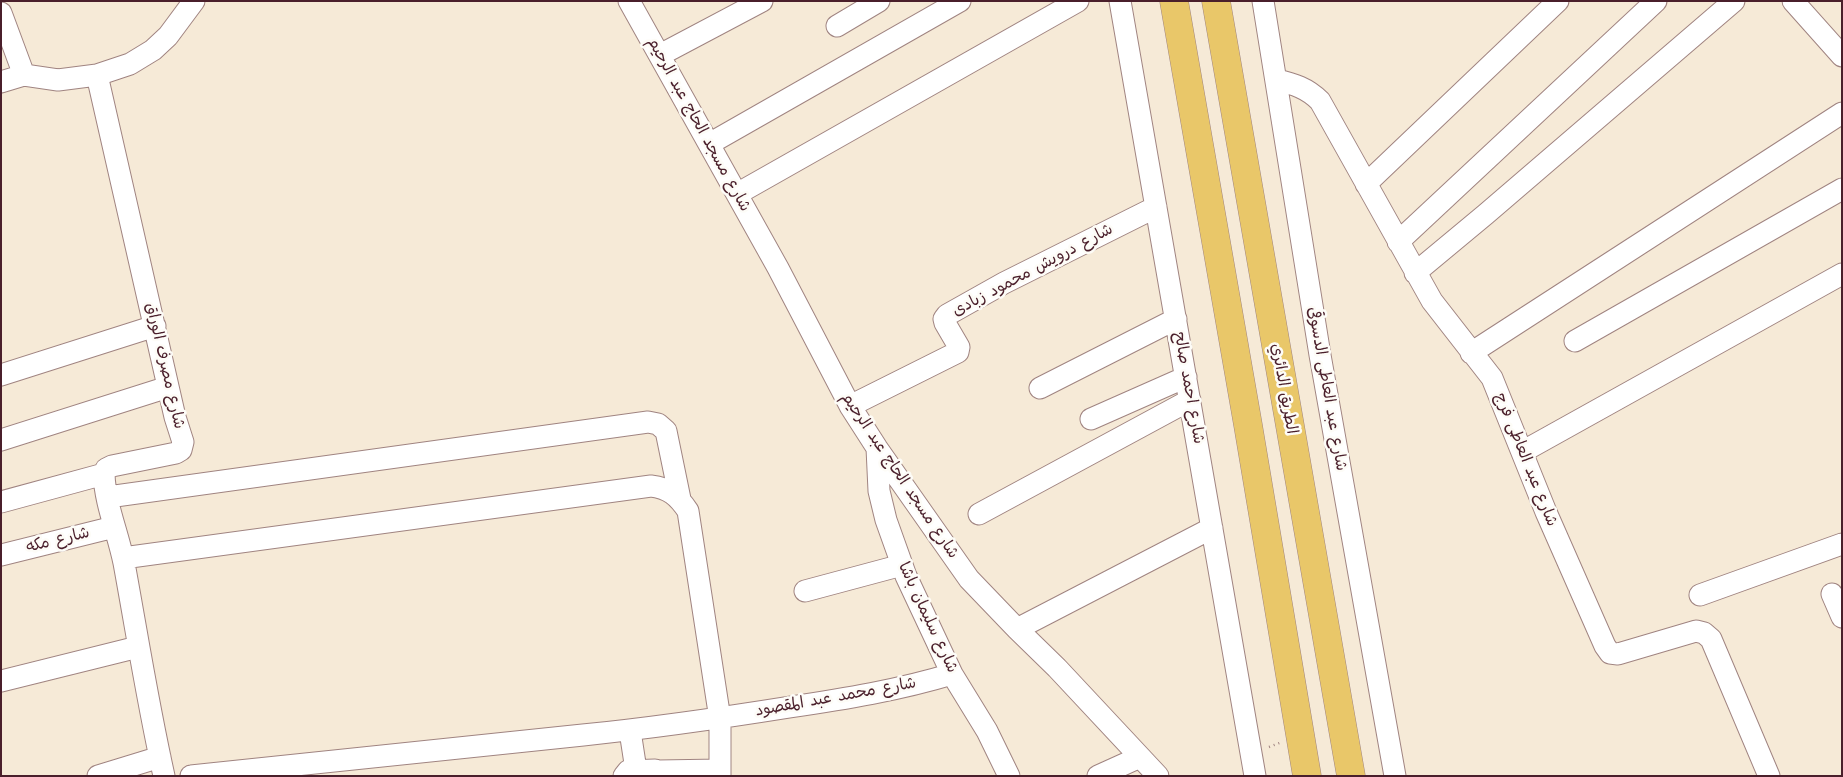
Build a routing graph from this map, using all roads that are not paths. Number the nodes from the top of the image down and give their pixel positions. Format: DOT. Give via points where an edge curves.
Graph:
graph roads {
  1 [pos="194,1"];
  2 [pos="629,1"];
  3 [pos="762,1"];
  4 [pos="879,1"];
  5 [pos="960,1"];
  6 [pos="1078,1"];
  7 [pos="1120,1"];
  8 [pos="1174,1"];
  9 [pos="1216,1"];
  10 [pos="1263,1"];
  11 [pos="1558,1"];
  12 [pos="1656,1"];
  13 [pos="1734,1"];
  14 [pos="1802,4"];
  15 [pos="1,13"];
  16 [pos="837,26"];
  17 [pos="660,55"];
  18 [pos="1842,56"];
  19 [pos="24,75"];
  20 [pos="97,75"];
  21 [pos="1276,80"];
  22 [pos="1,82"];
  23 [pos="1842,113"];
  24 [pos="709,144"];
  25 [pos="1366,184"];
  26 [pos="1842,189"];
  27 [pos="737,194"];
  28 [pos="1156,207"];
  29 [pos="1398,242"];
  30 [pos="1415,273"];
  31 [pos="1842,274"];
  32 [pos="1176,319"];
  33 [pos="154,326"];
  34 [pos="1575,341"];
  35 [pos="1472,353"];
  36 [pos="1,375"];
  37 [pos="1186,377"];
  38 [pos="168,387"];
  39 [pos="1040,388"];
  40 [pos="1190,400"];
  41 [pos="850,406"];
  42 [pos="1091,419"];
  43 [pos="1,440"];
  44 [pos="877,448"];
  45 [pos="1522,452"];
  46 [pos="104,474"];
  47 [pos="108,498"];
  48 [pos="680,500"];
  49 [pos="1,502"];
  50 [pos="979,514"];
  51 [pos="114,527"];
  52 [pos="1212,528"];
  53 [pos="1842,544"];
  54 [pos="1,555"];
  55 [pos="123,558"];
  56 [pos="902,565"];
  57 [pos="805,591"];
  58 [pos="1832,594"];
  59 [pos="1700,595"];
  60 [pos="1842,617"];
  61 [pos="1016,629"];
  62 [pos="138,647"];
  63 [pos="952,674"];
  64 [pos="1,681"];
  65 [pos="720,719"];
  66 [pos="630,731"];
  67 [pos="1140,757"];
  68 [pos="162,766"];
  69 [pos="630,773"];
  70 [pos="659,773"];
  71 [pos="720,773"];
  72 [pos="98,776"];
  73 [pos="192,776"];
  74 [pos="1009,776"];
  75 [pos="1098,776"];
  76 [pos="1158,776"];
  77 [pos="1254,776"];
  78 [pos="1307,776"];
  79 [pos="1351,776"];
  80 [pos="1395,776"];
  81 [pos="1769,776"];
  1 -- 20 [label="street" via="168,36 153,50 130,64"];
  2 -- 17 [label="street, شارع مسجد الحاج عبد الرحيم"];
  3 -- 17 [label="street"];
  4 -- 16 [label="street"];
  5 -- 24 [label="street"];
  6 -- 27 [label="street"];
  7 -- 28 [label="street, شارع احمد صالح"];
  8 -- 78 [label="highway"];
  9 -- 79 [label="highway, الطريق الدائري"];
  10 -- 21 [label="street, شارع عبد العاطى الدسوقى"];
  11 -- 25 [label="street"];
  12 -- 29 [label="street"];
  13 -- 30 [label="street"];
  14 -- 18 [label="street"];
  15 -- 19 [label="street"];
  17 -- 24 [label="street, شارع مسجد الحاج عبد الرحيم"];
  19 -- 20 [label="street" via="58,80"];
  19 -- 22 [label="street"];
  20 -- 33 [label="street, شارع مصرف الوراق"];
  21 -- 25 [label="street, شارع عبد العاطى فرج" via="1298,85 1320,101"];
  21 -- 80 [label="street, شارع عبد العاطى الدسوقى" via="1320,355"];
  23 -- 35 [label="street"];
  24 -- 27 [label="street, شارع مسجد الحاج عبد الرحيم"];
  25 -- 29 [label="street, شارع عبد العاطى فرج"];
  26 -- 34 [label="street"];
  27 -- 41 [label="street, شارع مسجد الحاج عبد الرحيم"];
  28 -- 32 [label="street, شارع احمد صالح"];
  28 -- 41 [label="street, شارع درويش محمود زبادى" via="947,315 945,323 959,347 958,352"];
  29 -- 30 [label="street, شارع عبد العاطى فرج"];
  30 -- 35 [label="street, شارع عبد العاطى فرج"];
  31 -- 45 [label="street"];
  32 -- 37 [label="street, شارع احمد صالح"];
  32 -- 39 [label="street"];
  33 -- 36 [label="street"];
  33 -- 38 [label="street, شارع مصرف الوراق"];
  35 -- 45 [label="street, شارع عبد العاطى فرج" via="1492,378"];
  37 -- 40 [label="street, شارع احمد صالح"];
  37 -- 42 [label="street"];
  38 -- 43 [label="street"];
  38 -- 46 [label="street, شارع مصرف الوراق" via="183,442 181,450 112,466"];
  40 -- 50 [label="street"];
  40 -- 52 [label="street, شارع احمد صالح"];
  41 -- 44 [label="street, شارع مسجد الحاج عبد الرحيم"];
  44 -- 56 [label="street, شارع سليمان باشا" via="878,491"];
  44 -- 61 [label="street, شارع مسجد الحاج عبد الرحيم" via="969,579"];
  45 -- 81 [label="street, شارع عبد العاطى فرج" via="1610,653 1618,654 1696,631 1704,633 1711,639"];
  46 -- 47 [label="street"];
  46 -- 49 [label="street"];
  47 -- 48 [label="street" via="648,422 658,424 666,432"];
  47 -- 51 [label="street"];
  48 -- 55 [label="street" via="663,487 651,486"];
  48 -- 65 [label="street" via="688,511"];
  51 -- 54 [label="street, شارع مكه"];
  51 -- 55 [label="street"];
  52 -- 61 [label="street"];
  52 -- 77 [label="street, شارع احمد صالح"];
  53 -- 59 [label="street"];
  55 -- 62 [label="street"];
  56 -- 57 [label="street"];
  56 -- 63 [label="street, شارع سليمان باشا"];
  58 -- 60 [label="street"];
  61 -- 67 [label="street, شارع مسجد الحاج عبد الرحيم"];
  62 -- 64 [label="street"];
  62 -- 68 [label="street"];
  63 -- 65 [label="street, شارع محمد عبد المقصود" via="878,693"];
  63 -- 74 [label="street, شارع سليمان باشا" via="987,731"];
  65 -- 66 [label="street, شارع محمد عبد المقصود"];
  65 -- 71 [label="street"];
  66 -- 69 [label="street"];
  66 -- 73 [label="street, شارع محمد عبد المقصود"];
  67 -- 75 [label="street"];
  67 -- 76 [label="street, شارع مسجد الحاج عبد الرحيم"];
  68 -- 72 [label="street"];
  69 -- 70 [label="street"];
  70 -- 71 [label="street"];
}
